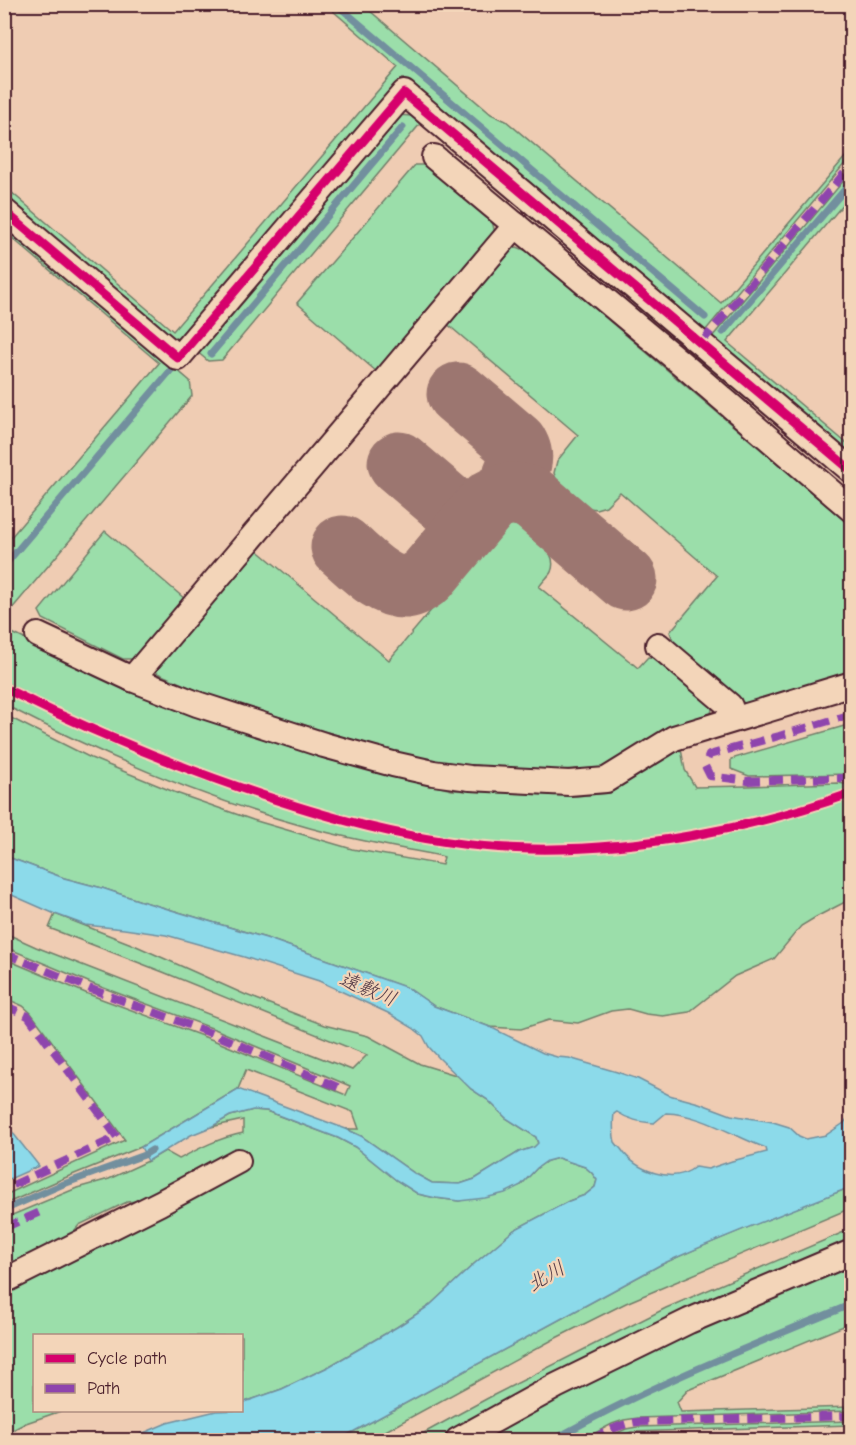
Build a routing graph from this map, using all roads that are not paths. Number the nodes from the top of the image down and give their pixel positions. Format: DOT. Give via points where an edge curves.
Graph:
graph roads {
  1 [pos="434,157"];
  2 [pos="4,211"];
  3 [pos="516,225"];
  4 [pos="852,471"];
  5 [pos="852,510"];
  6 [pos="38,634"];
  7 [pos="658,645"];
  8 [pos="132,679"];
  9 [pos="852,684"];
  10 [pos="734,719"];
  11 [pos="238,1161"];
  12 [pos="852,1252"];
  13 [pos="4,1281"];
  14 [pos="458,1440"];
  1 -- 3 [label="street"];
  2 -- 4 [label="street" via="178,358 404,93"];
  3 -- 5 [label="street"];
  3 -- 8 [label="street"];
  6 -- 8 [label="street"];
  7 -- 10 [label="street" via="730,706"];
  8 -- 10 [label="street" via="324,745 393,764 470,778 569,783 606,780 674,738"];
  9 -- 10 [label="street"];
  11 -- 13 [label="street"];
  12 -- 14 [label="street" via="689,1321 556,1386"];
}
